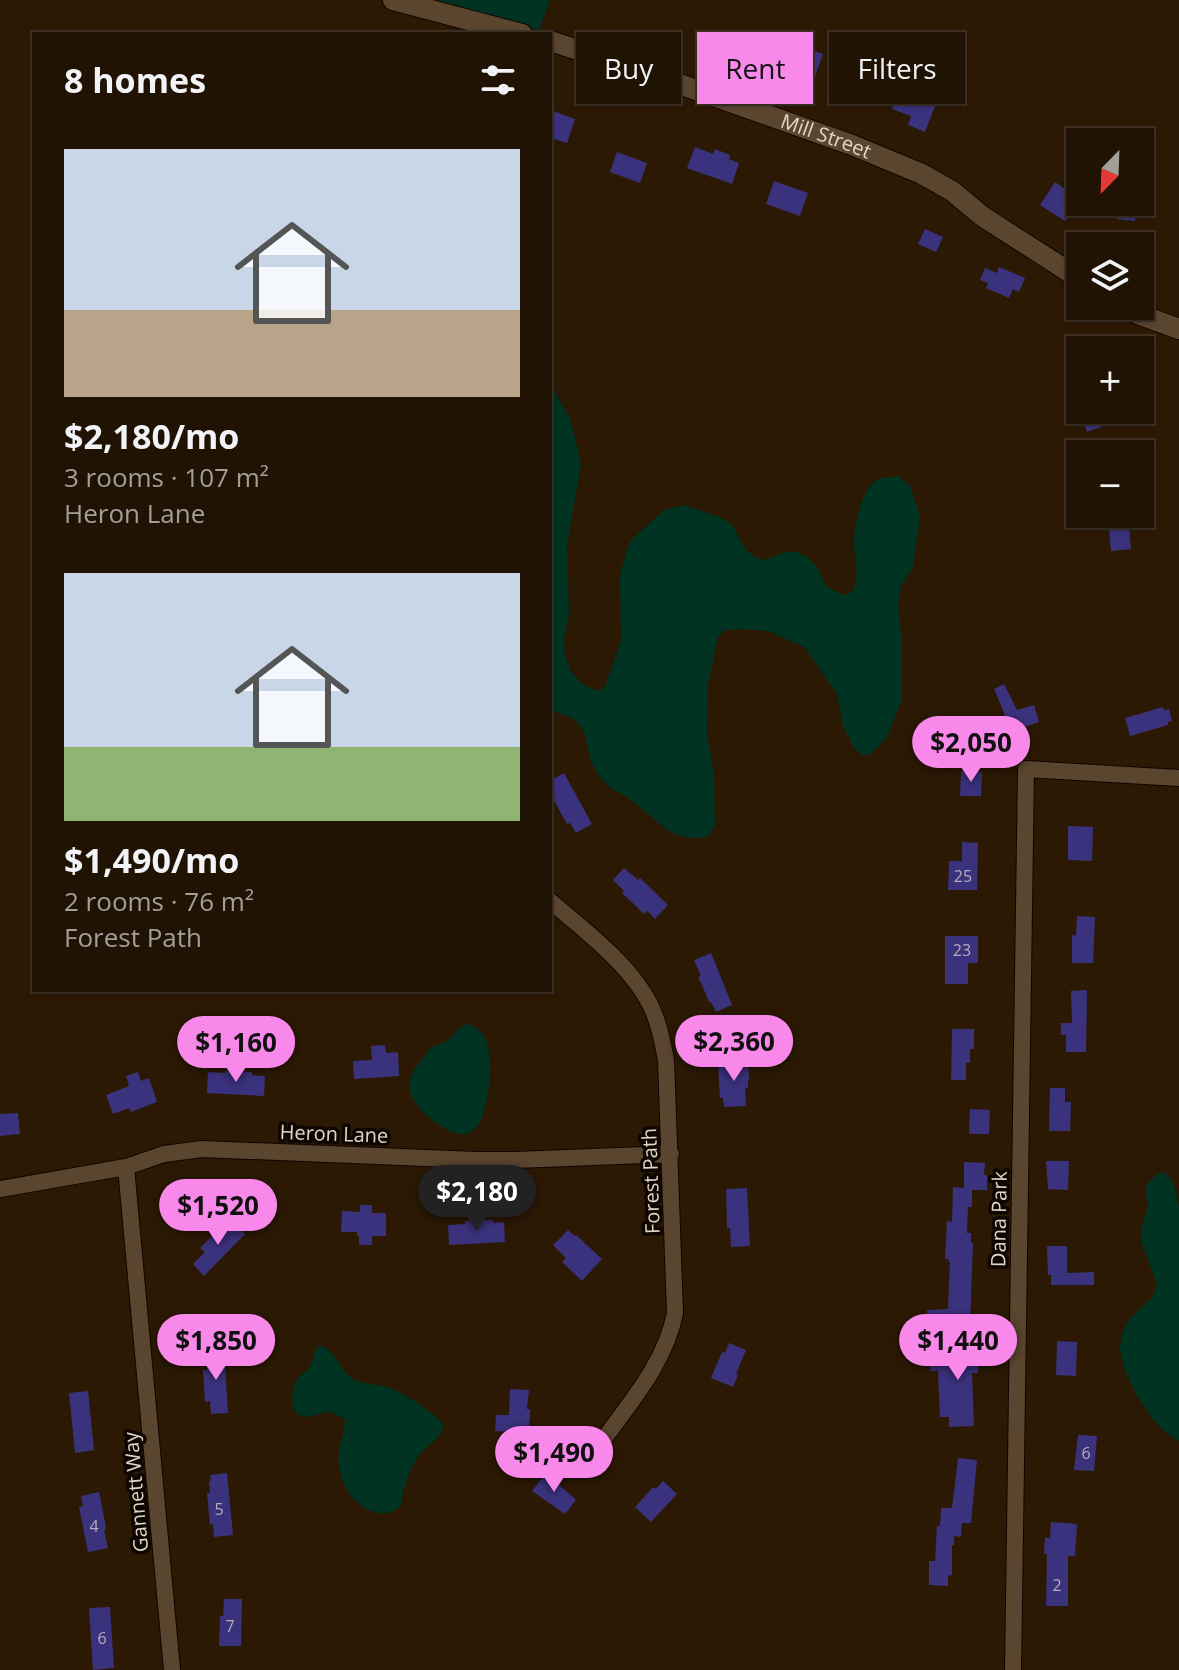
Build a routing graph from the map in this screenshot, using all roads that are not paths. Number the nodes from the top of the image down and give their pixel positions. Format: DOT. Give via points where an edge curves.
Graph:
graph roads {
  1 [pos="393,0"];
  2 [pos="514,32"];
  3 [pos="552,42"];
  4 [pos="1066,270"];
  5 [pos="1154,320"];
  6 [pos="1179,329"];
  7 [pos="1179,778"];
  8 [pos="552,903"];
  9 [pos="671,1154"];
  10 [pos="126,1167"];
  11 [pos="0,1189"];
  12 [pos="606,1436"];
  13 [pos="172,1670"];
  14 [pos="1013,1670"];
  1 -- 2 [label="street"];
  3 -- 4 [label="street, Mill Street" via="922,174"];
  5 -- 6 [label="street"];
  7 -- 14 [label="street, Dana Park" via="1026,769"];
  8 -- 9 [label="street, Forest Path" via="623,967 653,1009 666,1060"];
  9 -- 10 [label="street, Heron Lane" via="489,1160 202,1149"];
  9 -- 12 [label="street, Forest Path" via="672,1326 646,1380"];
  10 -- 11 [label="street, Heron Lane"];
  10 -- 13 [label="street, Gannett Way"];
}
